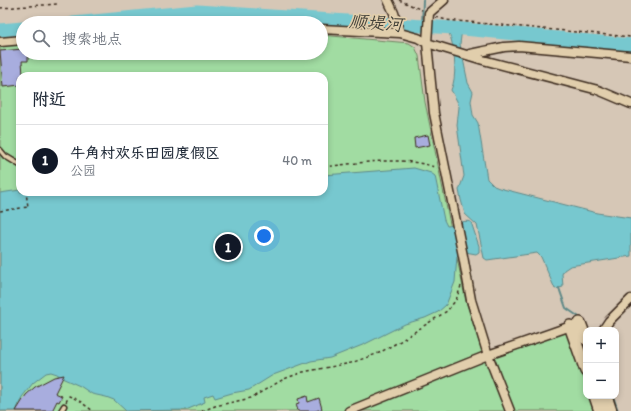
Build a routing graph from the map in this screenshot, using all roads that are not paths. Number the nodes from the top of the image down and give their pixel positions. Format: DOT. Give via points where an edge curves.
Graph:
graph roads {
  1 [pos="388,0"];
  2 [pos="444,0"];
  3 [pos="328,29"];
  4 [pos="400,33"];
  5 [pos="427,40"];
  6 [pos="16,41"];
  7 [pos="0,42"];
  8 [pos="467,55"];
  9 [pos="631,56"];
  10 [pos="631,104"];
  11 [pos="0,150"];
  12 [pos="16,163"];
  13 [pos="631,298"];
  14 [pos="575,324"];
  15 [pos="605,327"];
  16 [pos="583,335"];
  17 [pos="488,355"];
  18 [pos="585,363"];
  19 [pos="596,399"];
  20 [pos="607,399"];
  21 [pos="64,406"];
  22 [pos="61,411"];
  23 [pos="349,411"];
  24 [pos="510,411"];
  25 [pos="600,411"];
  26 [pos="612,411"];
  1 -- 4 [label="street"];
  2 -- 5 [label="street" via="429,13"];
  3 -- 4 [label="street"];
  4 -- 5 [label="street"];
  5 -- 8 [label="street"];
  5 -- 17 [label="street" via="434,113 471,300"];
  6 -- 7 [label="street"];
  8 -- 9 [label="street" via="519,46"];
  8 -- 10 [label="street" via="598,90"];
  11 -- 12 [label="lane"];
  13 -- 15 [label="street"];
  14 -- 16 [label="street"];
  14 -- 17 [label="street"];
  14 -- 18 [label="street"];
  17 -- 23 [label="street"];
  17 -- 24 [label="street"];
  19 -- 25 [label="street"];
  20 -- 26 [label="street"];
  21 -- 22 [label="lane"];
}
